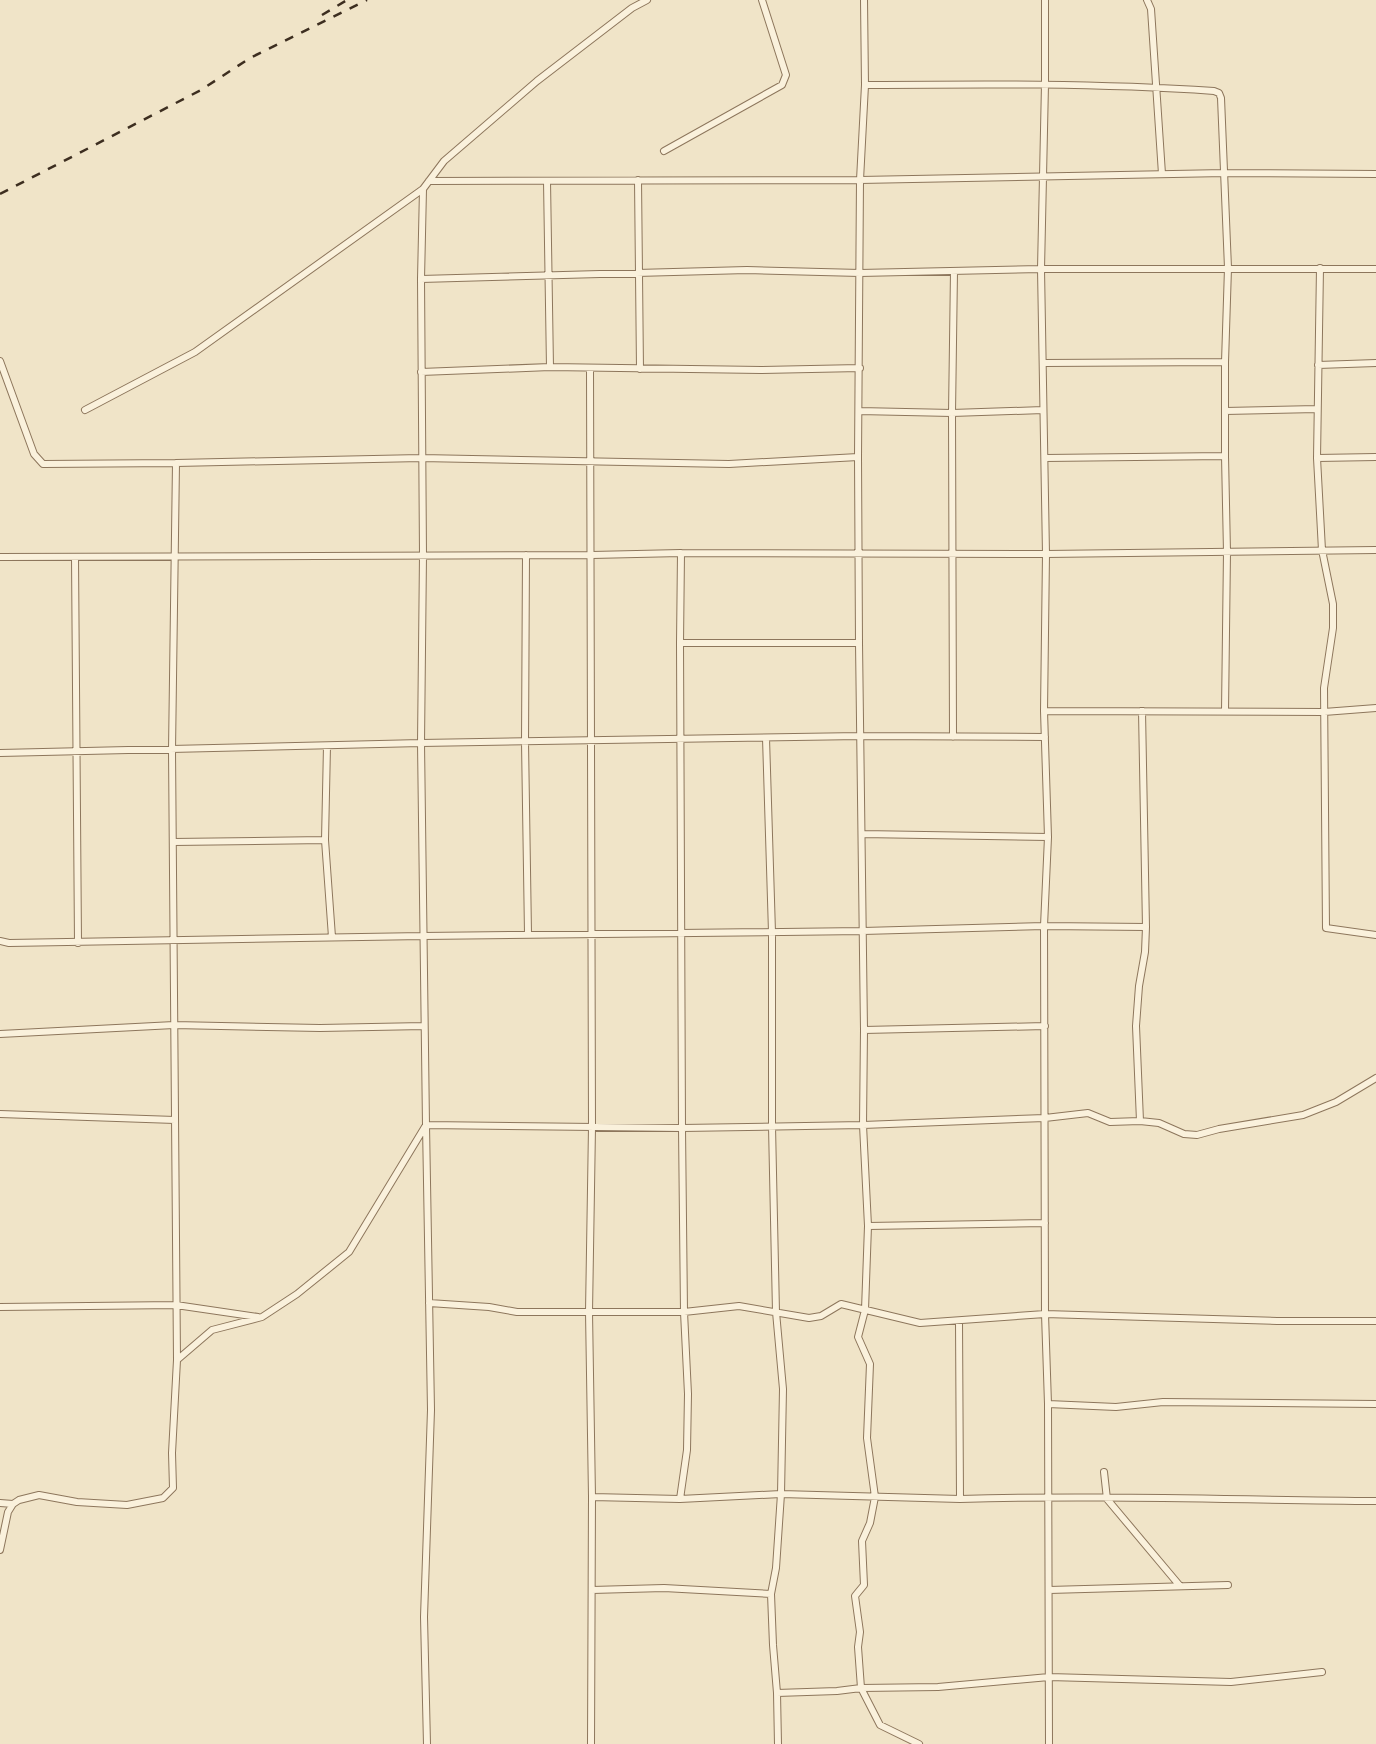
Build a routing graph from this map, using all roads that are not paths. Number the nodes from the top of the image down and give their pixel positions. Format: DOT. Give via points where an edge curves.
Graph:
graph roads {
  1 [pos="647,0"];
  2 [pos="762,0"];
  3 [pos="864,0"];
  4 [pos="1045,0"];
  5 [pos="1147,0"];
  6 [pos="1045,84"];
  7 [pos="865,85"];
  8 [pos="1157,87"];
  9 [pos="664,151"];
  10 [pos="1225,173"];
  11 [pos="1162,174"];
  12 [pos="1376,174"];
  13 [pos="1043,176"];
  14 [pos="638,180"];
  15 [pos="860,180"];
  16 [pos="429,181"];
  17 [pos="547,181"];
  18 [pos="423,189"];
  19 [pos="1228,268"];
  20 [pos="1320,268"];
  21 [pos="1376,269"];
  22 [pos="1041,270"];
  23 [pos="954,271"];
  24 [pos="860,272"];
  25 [pos="640,273"];
  26 [pos="549,276"];
  27 [pos="421,279"];
  28 [pos="0,361"];
  29 [pos="1225,362"];
  30 [pos="1043,363"];
  31 [pos="1376,363"];
  32 [pos="1318,365"];
  33 [pos="550,367"];
  34 [pos="590,368"];
  35 [pos="860,368"];
  36 [pos="640,369"];
  37 [pos="422,372"];
  38 [pos="1317,409"];
  39 [pos="85,410"];
  40 [pos="1042,410"];
  41 [pos="859,411"];
  42 [pos="1225,411"];
  43 [pos="952,413"];
  44 [pos="1225,456"];
  45 [pos="858,457"];
  46 [pos="1376,457"];
  47 [pos="421,458"];
  48 [pos="1045,458"];
  49 [pos="1317,458"];
  50 [pos="590,460"];
  51 [pos="176,464"];
  52 [pos="1322,550"];
  53 [pos="1376,550"];
  54 [pos="1227,552"];
  55 [pos="681,553"];
  56 [pos="860,553"];
  57 [pos="953,554"];
  58 [pos="1046,554"];
  59 [pos="423,555"];
  60 [pos="526,555"];
  61 [pos="592,555"];
  62 [pos="0,557"];
  63 [pos="75,557"];
  64 [pos="174,557"];
  65 [pos="680,643"];
  66 [pos="859,643"];
  67 [pos="1376,708"];
  68 [pos="1044,711"];
  69 [pos="1142,711"];
  70 [pos="1226,711"];
  71 [pos="1324,712"];
  72 [pos="860,736"];
  73 [pos="952,737"];
  74 [pos="1044,737"];
  75 [pos="766,738"];
  76 [pos="681,739"];
  77 [pos="592,741"];
  78 [pos="525,742"];
  79 [pos="422,744"];
  80 [pos="327,746"];
  81 [pos="75,750"];
  82 [pos="172,750"];
  83 [pos="0,753"];
  84 [pos="862,834"];
  85 [pos="1048,837"];
  86 [pos="324,840"];
  87 [pos="173,842"];
  88 [pos="1044,926"];
  89 [pos="1146,927"];
  90 [pos="864,931"];
  91 [pos="772,932"];
  92 [pos="681,933"];
  93 [pos="528,934"];
  94 [pos="592,934"];
  95 [pos="1376,934"];
  96 [pos="423,936"];
  97 [pos="332,938"];
  98 [pos="173,940"];
  99 [pos="0,941"];
  100 [pos="78,943"];
  101 [pos="174,1025"];
  102 [pos="424,1026"];
  103 [pos="1045,1026"];
  104 [pos="864,1030"];
  105 [pos="0,1034"];
  106 [pos="1376,1078"];
  107 [pos="0,1114"];
  108 [pos="1045,1118"];
  109 [pos="175,1120"];
  110 [pos="1140,1121"];
  111 [pos="863,1125"];
  112 [pos="426,1126"];
  113 [pos="772,1126"];
  114 [pos="592,1127"];
  115 [pos="682,1128"];
  116 [pos="1045,1223"];
  117 [pos="868,1226"];
  118 [pos="429,1302"];
  119 [pos="176,1305"];
  120 [pos="0,1307"];
  121 [pos="865,1310"];
  122 [pos="589,1312"];
  123 [pos="684,1312"];
  124 [pos="776,1312"];
  125 [pos="1045,1314"];
  126 [pos="262,1317"];
  127 [pos="959,1320"];
  128 [pos="1376,1321"];
  129 [pos="176,1360"];
  130 [pos="1048,1404"];
  131 [pos="1376,1404"];
  132 [pos="1104,1472"];
  133 [pos="781,1494"];
  134 [pos="592,1497"];
  135 [pos="875,1497"];
  136 [pos="1048,1497"];
  137 [pos="680,1499"];
  138 [pos="1107,1499"];
  139 [pos="960,1500"];
  140 [pos="1376,1502"];
  141 [pos="0,1503"];
  142 [pos="13,1504"];
  143 [pos="0,1550"];
  144 [pos="1228,1585"];
  145 [pos="1180,1586"];
  146 [pos="592,1590"];
  147 [pos="1049,1590"];
  148 [pos="771,1594"];
  149 [pos="1322,1672"];
  150 [pos="1049,1677"];
  151 [pos="861,1688"];
  152 [pos="777,1694"];
  153 [pos="427,1744"];
  154 [pos="591,1744"];
  155 [pos="778,1744"];
  156 [pos="919,1744"];
  157 [pos="1049,1744"];
  1 -- 16 [label="street" via="537,81 444,161"];
  2 -- 9 [label="street" via="786,75 782,85"];
  3 -- 7 [label="street"];
  4 -- 6 [label="street"];
  5 -- 8 [label="street" via="1151,9"];
  6 -- 7 [label="street"];
  6 -- 8 [label="street"];
  6 -- 13 [label="street"];
  7 -- 15 [label="street"];
  8 -- 10 [label="street" via="1219,93"];
  8 -- 11 [label="street"];
  10 -- 11 [label="street"];
  10 -- 12 [label="street"];
  10 -- 19 [label="street"];
  11 -- 13 [label="street"];
  13 -- 15 [label="street"];
  13 -- 22 [label="street"];
  14 -- 15 [label="street"];
  14 -- 17 [label="street"];
  14 -- 25 [label="street"];
  15 -- 24 [label="street"];
  16 -- 17 [label="street"];
  16 -- 18 [label="street"];
  17 -- 26 [label="street"];
  18 -- 27 [label="street"];
  18 -- 39 [label="street" via="195,352"];
  19 -- 20 [label="street"];
  19 -- 22 [label="street"];
  19 -- 29 [label="street"];
  20 -- 21 [label="street"];
  20 -- 32 [label="street"];
  22 -- 23 [label="street"];
  22 -- 30 [label="street"];
  23 -- 24 [label="street"];
  23 -- 43 [label="street"];
  24 -- 25 [label="street" via="747,270"];
  24 -- 35 [label="street"];
  25 -- 26 [label="street"];
  25 -- 36 [label="street"];
  26 -- 27 [label="street"];
  26 -- 33 [label="street"];
  27 -- 37 [label="street"];
  28 -- 51 [label="street" via="34,454 43,464"];
  29 -- 30 [label="street"];
  29 -- 42 [label="street"];
  30 -- 40 [label="street"];
  31 -- 32 [label="street"];
  32 -- 38 [label="street"];
  33 -- 34 [label="street"];
  33 -- 37 [label="street"];
  34 -- 36 [label="street"];
  34 -- 50 [label="street"];
  35 -- 36 [label="street"];
  35 -- 41 [label="street"];
  37 -- 47 [label="street"];
  38 -- 42 [label="street"];
  38 -- 49 [label="street"];
  40 -- 43 [label="street"];
  40 -- 48 [label="street"];
  41 -- 43 [label="street"];
  41 -- 45 [label="street"];
  42 -- 44 [label="street"];
  43 -- 57 [label="street"];
  44 -- 48 [label="street"];
  44 -- 54 [label="street"];
  45 -- 50 [label="street" via="729,464"];
  45 -- 56 [label="street"];
  46 -- 49 [label="street"];
  47 -- 50 [label="street"];
  47 -- 51 [label="street"];
  47 -- 59 [label="street"];
  48 -- 58 [label="street"];
  49 -- 52 [label="street"];
  50 -- 61 [label="street"];
  51 -- 64 [label="street"];
  52 -- 53 [label="street"];
  52 -- 54 [label="street"];
  52 -- 71 [label="street" via="1333,604"];
  54 -- 58 [label="street"];
  54 -- 70 [label="street"];
  55 -- 56 [label="street"];
  55 -- 61 [label="street"];
  55 -- 65 [label="street"];
  56 -- 57 [label="street"];
  56 -- 66 [label="street"];
  57 -- 58 [label="street"];
  57 -- 73 [label="street"];
  58 -- 68 [label="street"];
  59 -- 60 [label="street"];
  59 -- 64 [label="street"];
  59 -- 79 [label="street"];
  60 -- 61 [label="street"];
  60 -- 78 [label="street"];
  61 -- 77 [label="street"];
  62 -- 63 [label="street"];
  63 -- 64 [label="street"];
  63 -- 81 [label="street"];
  64 -- 82 [label="street"];
  65 -- 66 [label="street"];
  65 -- 76 [label="street"];
  66 -- 72 [label="street"];
  67 -- 71 [label="street"];
  68 -- 69 [label="street"];
  68 -- 74 [label="street"];
  69 -- 70 [label="street"];
  69 -- 89 [label="street"];
  70 -- 71 [label="street"];
  71 -- 95 [label="street" via="1326,928"];
  72 -- 73 [label="street"];
  72 -- 75 [label="street"];
  72 -- 84 [label="street"];
  73 -- 74 [label="street"];
  74 -- 85 [label="street"];
  75 -- 76 [label="street"];
  75 -- 91 [label="street"];
  76 -- 77 [label="street"];
  76 -- 92 [label="street"];
  77 -- 78 [label="street"];
  77 -- 94 [label="street"];
  78 -- 79 [label="street"];
  78 -- 93 [label="street"];
  79 -- 80 [label="street"];
  79 -- 96 [label="street"];
  80 -- 82 [label="street"];
  80 -- 86 [label="street"];
  81 -- 82 [label="street"];
  81 -- 83 [label="street"];
  81 -- 100 [label="street"];
  82 -- 87 [label="street"];
  84 -- 85 [label="street"];
  84 -- 90 [label="street"];
  85 -- 88 [label="street"];
  86 -- 87 [label="street"];
  86 -- 97 [label="street"];
  87 -- 98 [label="street"];
  88 -- 89 [label="street"];
  88 -- 90 [label="street"];
  88 -- 103 [label="street"];
  89 -- 110 [label="street" via="1136,1026"];
  90 -- 91 [label="street"];
  90 -- 104 [label="street"];
  91 -- 92 [label="street"];
  91 -- 113 [label="street"];
  92 -- 94 [label="street"];
  92 -- 115 [label="street"];
  93 -- 94 [label="street"];
  93 -- 96 [label="street"];
  94 -- 114 [label="street"];
  96 -- 97 [label="street"];
  96 -- 102 [label="street"];
  97 -- 98 [label="street"];
  98 -- 100 [label="street"];
  98 -- 101 [label="street"];
  99 -- 100 [label="street"];
  101 -- 102 [label="street"];
  101 -- 105 [label="street"];
  101 -- 109 [label="street"];
  102 -- 112 [label="street"];
  103 -- 104 [label="street"];
  103 -- 108 [label="street"];
  104 -- 111 [label="street"];
  106 -- 110 [label="street" via="1336,1102 1303,1115 1197,1135 1184,1134 1159,1123"];
  107 -- 109 [label="street"];
  108 -- 110 [label="street" via="1088,1113 1110,1122"];
  108 -- 111 [label="street"];
  108 -- 116 [label="street"];
  109 -- 119 [label="street"];
  111 -- 113 [label="street"];
  111 -- 117 [label="street"];
  112 -- 114 [label="street"];
  112 -- 118 [label="street"];
  112 -- 126 [label="street" via="350,1252"];
  113 -- 115 [label="street"];
  113 -- 124 [label="street"];
  114 -- 115 [label="street"];
  114 -- 122 [label="street"];
  115 -- 123 [label="street"];
  116 -- 117 [label="street"];
  116 -- 125 [label="street"];
  117 -- 121 [label="street"];
  118 -- 122 [label="street" via="517,1312"];
  118 -- 153 [label="street" via="431,1410 424,1617"];
  119 -- 120 [label="street"];
  119 -- 126 [label="street"];
  119 -- 129 [label="street"];
  121 -- 124 [label="street" via="841,1304 821,1316 808,1318"];
  121 -- 127 [label="street" via="920,1323"];
  121 -- 135 [label="street" via="858,1337 870,1364 868,1438"];
  122 -- 123 [label="street"];
  122 -- 134 [label="street"];
  123 -- 124 [label="street" via="739,1306"];
  123 -- 137 [label="street" via="687,1441"];
  124 -- 133 [label="street" via="783,1389"];
  125 -- 127 [label="street"];
  125 -- 128 [label="street"];
  125 -- 130 [label="street"];
  126 -- 129 [label="street" via="212,1330"];
  127 -- 139 [label="street"];
  129 -- 142 [label="street" via="173,1488 163,1498 126,1505 77,1502 39,1495"];
  130 -- 131 [label="street" via="1116,1407 1163,1402"];
  130 -- 136 [label="street"];
  132 -- 138 [label="street"];
  133 -- 135 [label="street"];
  133 -- 137 [label="street"];
  133 -- 148 [label="street"];
  134 -- 137 [label="street"];
  134 -- 146 [label="street"];
  135 -- 139 [label="street"];
  135 -- 151 [label="street" via="870,1523 862,1541 864,1585 855,1596 860,1632"];
  136 -- 138 [label="street"];
  136 -- 139 [label="street"];
  136 -- 147 [label="street"];
  138 -- 140 [label="street"];
  138 -- 145 [label="street"];
  141 -- 142 [label="street"];
  142 -- 143 [label="street" via="8,1512"];
  144 -- 145 [label="street"];
  145 -- 147 [label="street"];
  146 -- 148 [label="street" via="664,1588"];
  146 -- 154 [label="street"];
  147 -- 150 [label="street"];
  148 -- 152 [label="street"];
  149 -- 150 [label="street" via="1231,1682"];
  150 -- 151 [label="street" via="938,1687"];
  150 -- 157 [label="street"];
  151 -- 152 [label="street"];
  151 -- 156 [label="street" via="880,1725"];
  152 -- 155 [label="street"];
}
